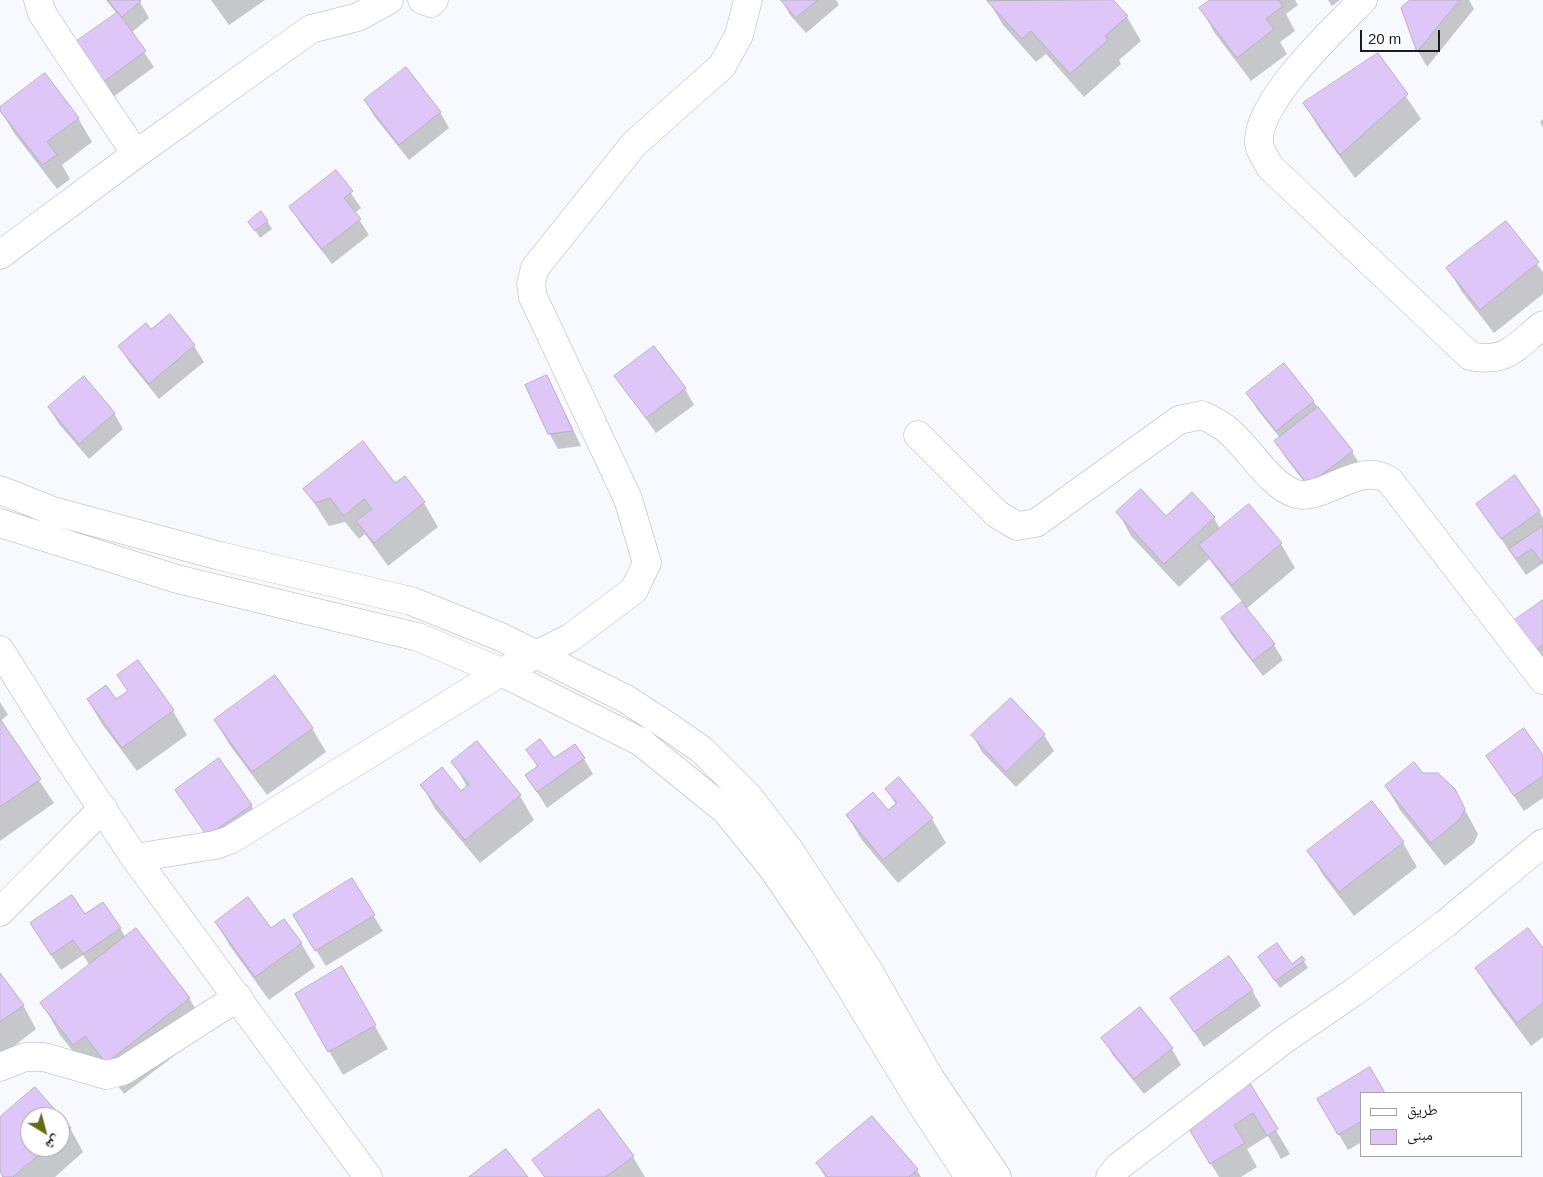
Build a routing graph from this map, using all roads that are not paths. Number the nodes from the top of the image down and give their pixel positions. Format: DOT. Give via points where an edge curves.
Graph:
graph roads {
  1 [pos="38,0"];
  2 [pos="389,0"];
  3 [pos="422,0"];
  4 [pos="434,0"];
  5 [pos="748,0"];
  6 [pos="1363,0"];
  7 [pos="355,8"];
  8 [pos="136,154"];
  9 [pos="0,256"];
  10 [pos="1543,325"];
  11 [pos="918,435"];
  12 [pos="0,490"];
  13 [pos="0,523"];
  14 [pos="0,650"];
  15 [pos="536,654"];
  16 [pos="501,672"];
  17 [pos="1543,680"];
  18 [pos="103,808"];
  19 [pos="1543,843"];
  20 [pos="135,858"];
  21 [pos="0,912"];
  22 [pos="238,997"];
  23 [pos="0,1067"];
  24 [pos="368,1177"];
  25 [pos="969,1177"];
  26 [pos="997,1177"];
  27 [pos="1110,1177"];
  1 -- 8 [label="street" via="42,13"];
  2 -- 7 [label="street"];
  3 -- 4 [label="street"];
  5 -- 15 [label="street" via="739,35 722,66 634,144 535,268 531,284 533,298 628,499 647,563 634,590 620,602 570,638"];
  6 -- 10 [label="street" via="1312,51 1264,116 1259,143 1270,167 1470,356 1501,358"];
  7 -- 8 [label="street" via="311,30"];
  8 -- 9 [label="street"];
  11 -- 17 [label="street" via="997,514 1018,526 1036,524 1179,420 1202,415 1226,428 1265,471 1294,493 1305,495 1365,475 1382,474"];
  12 -- 15 [label="street" via="54,511 220,556 410,601"];
  13 -- 16 [label="street" via="177,579 418,637"];
  14 -- 18 [label="street" via="60,747"];
  15 -- 16 [label="street"];
  15 -- 26 [label="street" via="626,699 669,727 702,750 749,797 788,848 846,936 930,1078"];
  16 -- 20 [label="street" via="230,840"];
  16 -- 25 [label="street" via="640,742 726,811 773,869 824,944"];
  18 -- 20 [label="street"];
  18 -- 21 [label="street"];
  19 -- 27 [label="street" via="1445,924 1277,1045 1118,1167"];
  20 -- 22 [label="street"];
  22 -- 23 [label="street" via="123,1072 106,1075 44,1057 25,1057"];
  22 -- 24 [label="street"];
}
